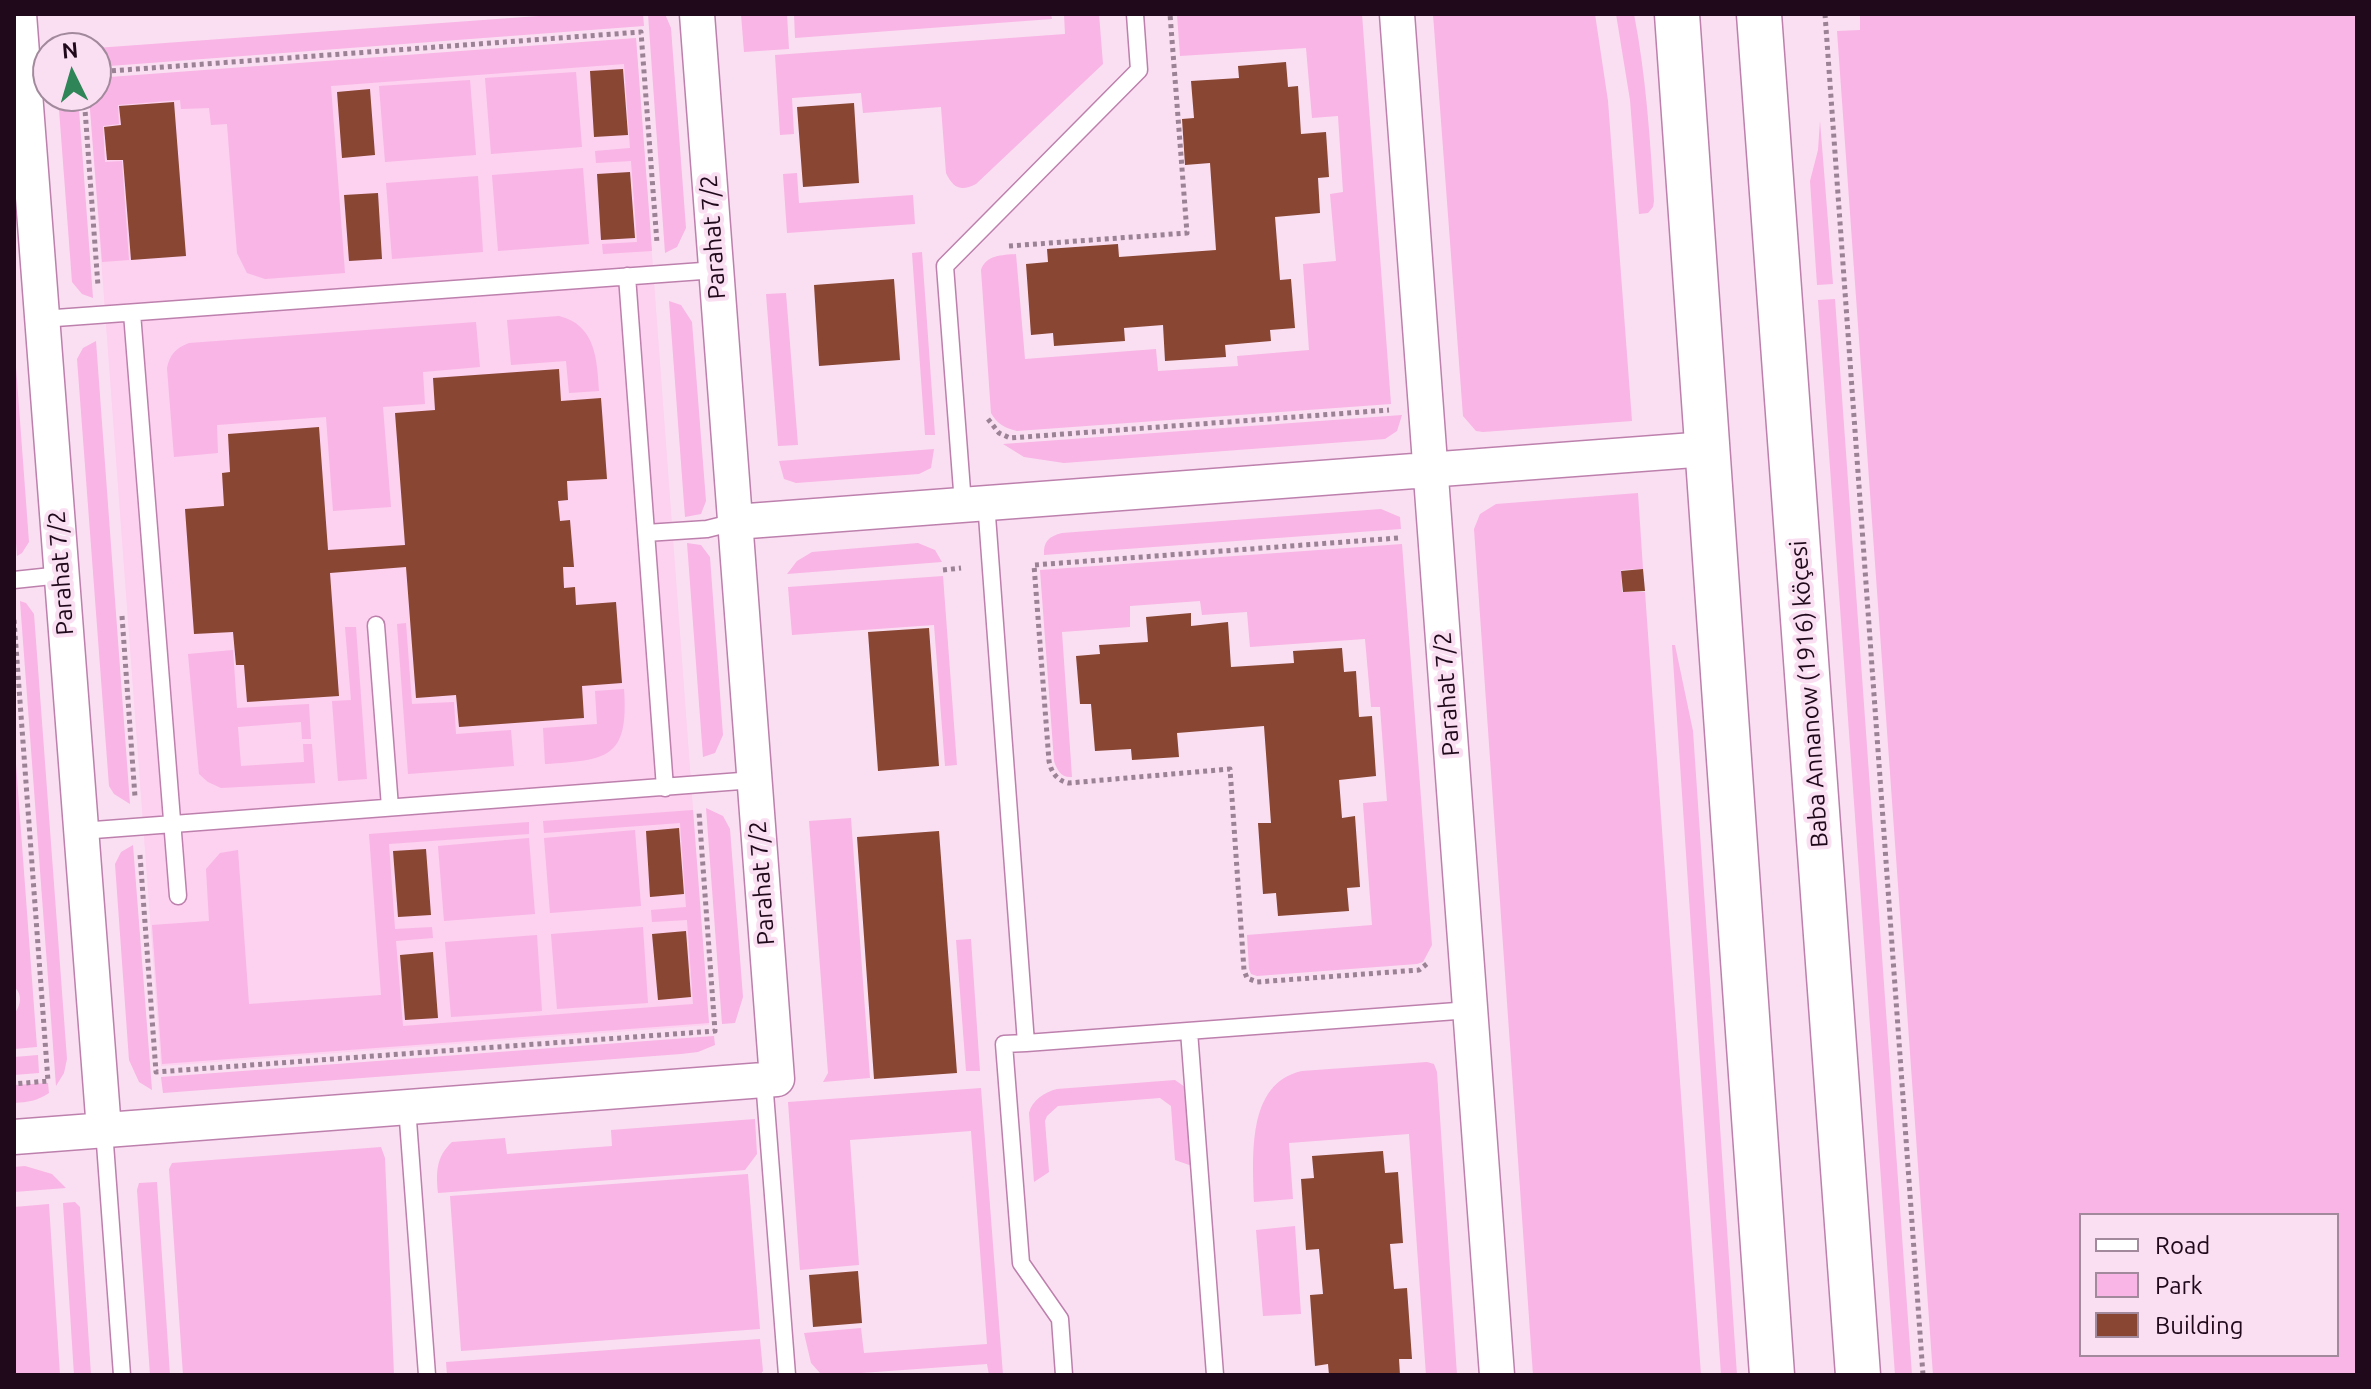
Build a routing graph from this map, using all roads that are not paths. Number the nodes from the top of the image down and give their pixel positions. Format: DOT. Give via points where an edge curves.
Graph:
graph roads {
  1 [pos="30,14"];
  2 [pos="697,14"];
  3 [pos="1135,14"];
  4 [pos="1397,14"];
  5 [pos="1677,14"];
  6 [pos="1759,14"];
  7 [pos="17,15"];
  8 [pos="716,270"];
  9 [pos="627,276"];
  10 [pos="132,313"];
  11 [pos="42,319"];
  12 [pos="1707,449"];
  13 [pos="1430,470"];
  14 [pos="974,503"];
  15 [pos="735,522"];
  16 [pos="646,533"];
  17 [pos="61,575"];
  18 [pos="14,580"];
  19 [pos="376,625"];
  20 [pos="754,780"];
  21 [pos="665,788"];
  22 [pos="390,807"];
  23 [pos="173,823"];
  24 [pos="81,831"];
  25 [pos="178,896"];
  26 [pos="1470,1010"];
  27 [pos="1189,1031"];
  28 [pos="1026,1043"];
  29 [pos="764,1080"];
  30 [pos="407,1107"];
  31 [pos="104,1130"];
  32 [pos="14,1137"];
  33 [pos="122,1375"];
  34 [pos="427,1375"];
  35 [pos="787,1375"];
  36 [pos="1064,1375"];
  37 [pos="1215,1375"];
  38 [pos="1497,1375"];
  39 [pos="1772,1375"];
  40 [pos="1858,1375"];
  1 -- 7 [label="street, Parahat 7/2"];
  2 -- 8 [label="street, Parahat 7/2"];
  3 -- 14 [label="lane" via="1139,70 945,266"];
  4 -- 13 [label="street, Parahat 7/2"];
  5 -- 12 [label="main road"];
  6 -- 40 [label="main road, Baba Annanow (1916) köçesi"];
  7 -- 11 [label="street, Parahat 7/2"];
  8 -- 9 [label="lane"];
  8 -- 15 [label="street, Parahat 7/2"];
  9 -- 10 [label="lane"];
  9 -- 16 [label="lane"];
  10 -- 11 [label="lane"];
  10 -- 23 [label="lane"];
  11 -- 17 [label="street, Parahat 7/2"];
  12 -- 13 [label="street"];
  12 -- 39 [label="main road"];
  13 -- 14 [label="street"];
  13 -- 26 [label="street, Parahat 7/2"];
  14 -- 15 [label="street"];
  14 -- 28 [label="lane"];
  15 -- 16 [label="lane"];
  15 -- 20 [label="street, Parahat 7/2"];
  16 -- 21 [label="lane"];
  17 -- 18 [label="lane"];
  17 -- 24 [label="street, Parahat 7/2"];
  19 -- 22 [label="lane"];
  20 -- 21 [label="lane"];
  20 -- 29 [label="street, Parahat 7/2" via="777,1079"];
  21 -- 22 [label="lane"];
  22 -- 23 [label="lane"];
  23 -- 24 [label="lane"];
  23 -- 25 [label="lane"];
  24 -- 31 [label="street, Parahat 7/2"];
  26 -- 27 [label="lane"];
  26 -- 38 [label="street, Parahat 7/2"];
  27 -- 28 [label="lane"];
  27 -- 37 [label="lane"];
  28 -- 36 [label="lane" via="1004,1044 1021,1263 1060,1319"];
  29 -- 30 [label="street"];
  29 -- 35 [label="lane"];
  30 -- 31 [label="street"];
  30 -- 34 [label="lane"];
  31 -- 32 [label="street"];
  31 -- 33 [label="lane"];
}
